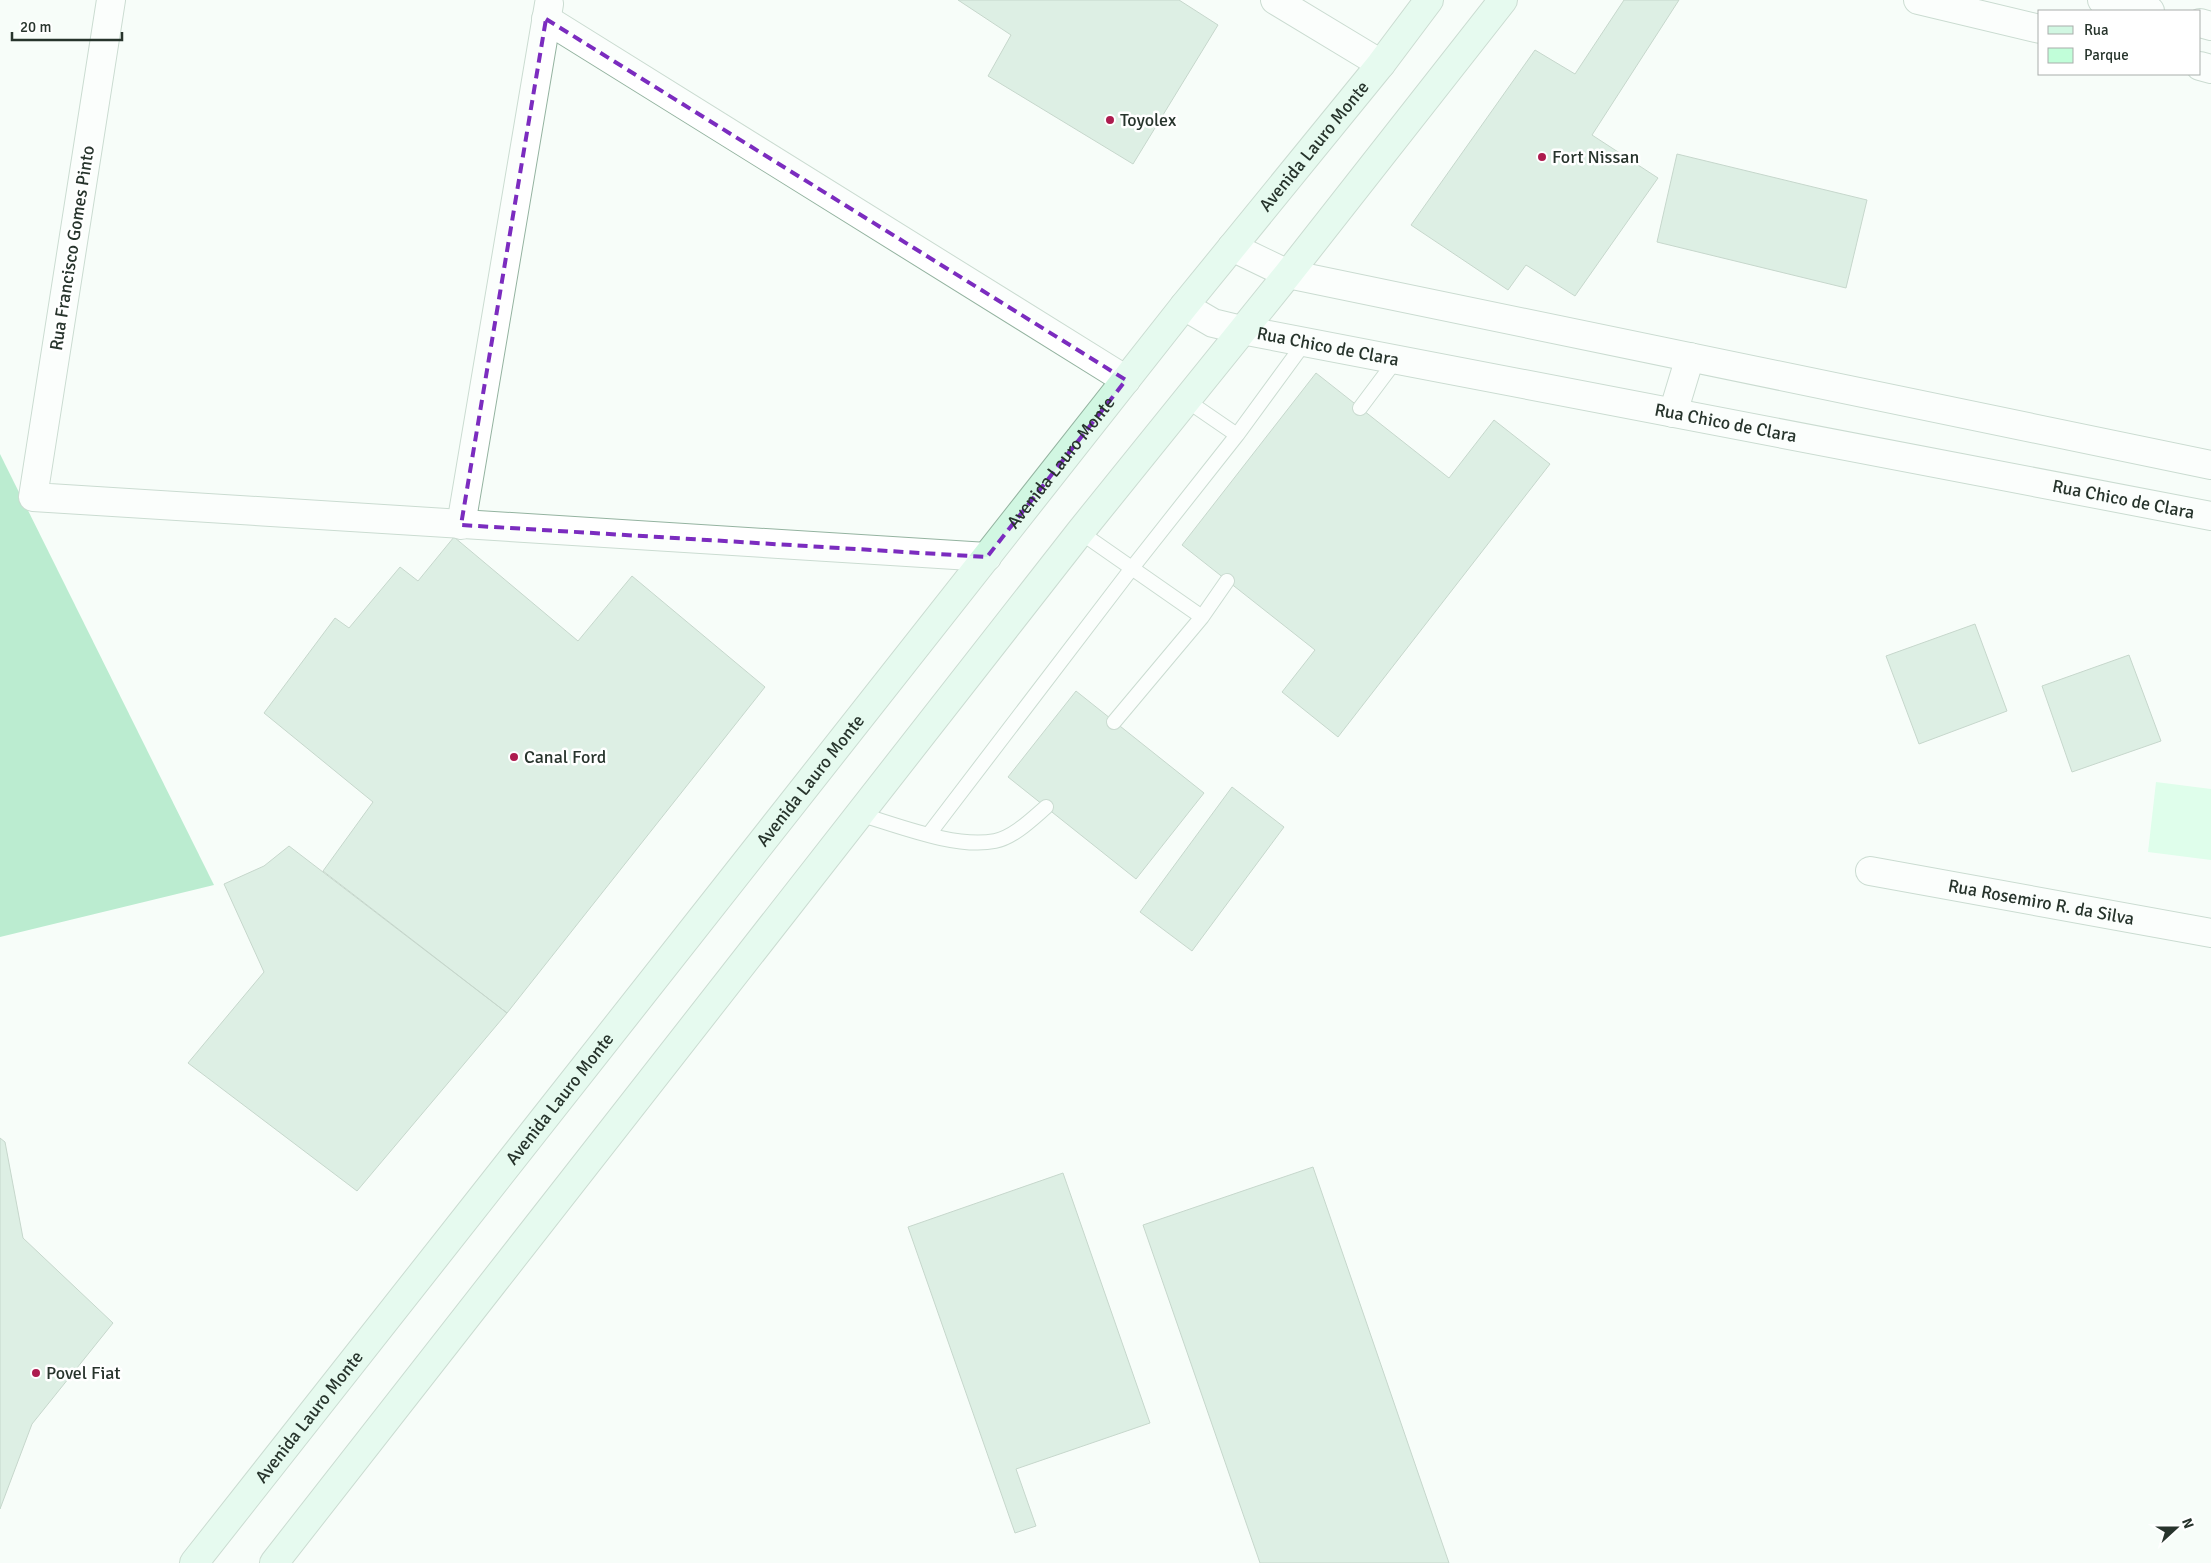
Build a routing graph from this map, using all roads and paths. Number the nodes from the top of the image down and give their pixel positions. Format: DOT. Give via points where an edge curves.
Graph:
graph roads {
  1 [pos="110,0"];
  2 [pos="1275,0"];
  3 [pos="1429,0"];
  4 [pos="1503,0"];
  5 [pos="1918,0"];
  6 [pos="2102,0"];
  7 [pos="548,10"];
  8 [pos="2146,10"];
  9 [pos="2038,29"];
  10 [pos="1381,64"];
  11 [pos="1232,247"];
  12 [pos="1288,274"];
  13 [pos="1184,306"];
  14 [pos="1242,330"];
  15 [pos="1305,342"];
  16 [pos="1690,357"];
  17 [pos="1396,360"];
  18 [pos="1126,380"];
  19 [pos="1186,400"];
  20 [pos="1360,408"];
  21 [pos="1673,413"];
  22 [pos="1237,435"];
  23 [pos="2211,465"];
  24 [pos="2211,516"];
  25 [pos="461,525"];
  26 [pos="1080,532"];
  27 [pos="987,557"];
  28 [pos="1132,568"];
  29 [pos="1227,581"];
  30 [pos="1202,617"];
  31 [pos="1114,722"];
  32 [pos="1046,807"];
  33 [pos="859,814"];
  34 [pos="929,834"];
  35 [pos="1870,870"];
  36 [pos="2211,933"];
  37 [pos="194,1563"];
  38 [pos="274,1563"];
  1 -- 25 [label="street, Rua Francisco Gomes Pinto" via="33,497"];
  2 -- 10 [label="street"];
  3 -- 10 [label="street, Avenida Lauro Monte"];
  4 -- 12 [label="street"];
  5 -- 9 [label="street"];
  6 -- 8 [label="street"];
  7 -- 18 [label="street"];
  7 -- 25 [label="street"];
  10 -- 11 [label="street, Avenida Lauro Monte"];
  11 -- 12 [label="street"];
  11 -- 13 [label="street, Avenida Lauro Monte"];
  12 -- 14 [label="street"];
  12 -- 16 [label="street"];
  13 -- 14 [label="street, Rua Chico de Clara" via="1213,323"];
  13 -- 18 [label="street, Avenida Lauro Monte"];
  14 -- 15 [label="street, Rua Chico de Clara"];
  14 -- 19 [label="street"];
  15 -- 17 [label="street, Rua Chico de Clara"];
  15 -- 22 [label="lane"];
  16 -- 21 [label="street"];
  16 -- 23 [label="street"];
  17 -- 20 [label="lane"];
  17 -- 21 [label="street, Rua Chico de Clara"];
  18 -- 27 [label="street, Avenida Lauro Monte"];
  19 -- 22 [label="lane"];
  19 -- 26 [label="street"];
  21 -- 24 [label="street, Rua Chico de Clara"];
  22 -- 28 [label="lane"];
  25 -- 27 [label="street"];
  26 -- 28 [label="lane"];
  26 -- 33 [label="street"];
  27 -- 37 [label="street, Avenida Lauro Monte"];
  28 -- 30 [label="lane"];
  28 -- 34 [label="lane"];
  29 -- 30 [label="lane"];
  30 -- 31 [label="lane"];
  32 -- 34 [label="lane" via="1020,829 996,841 961,843"];
  33 -- 34 [label="lane"];
  33 -- 38 [label="street"];
  35 -- 36 [label="street, Rua Rosemiro R. da Silva"];
}
